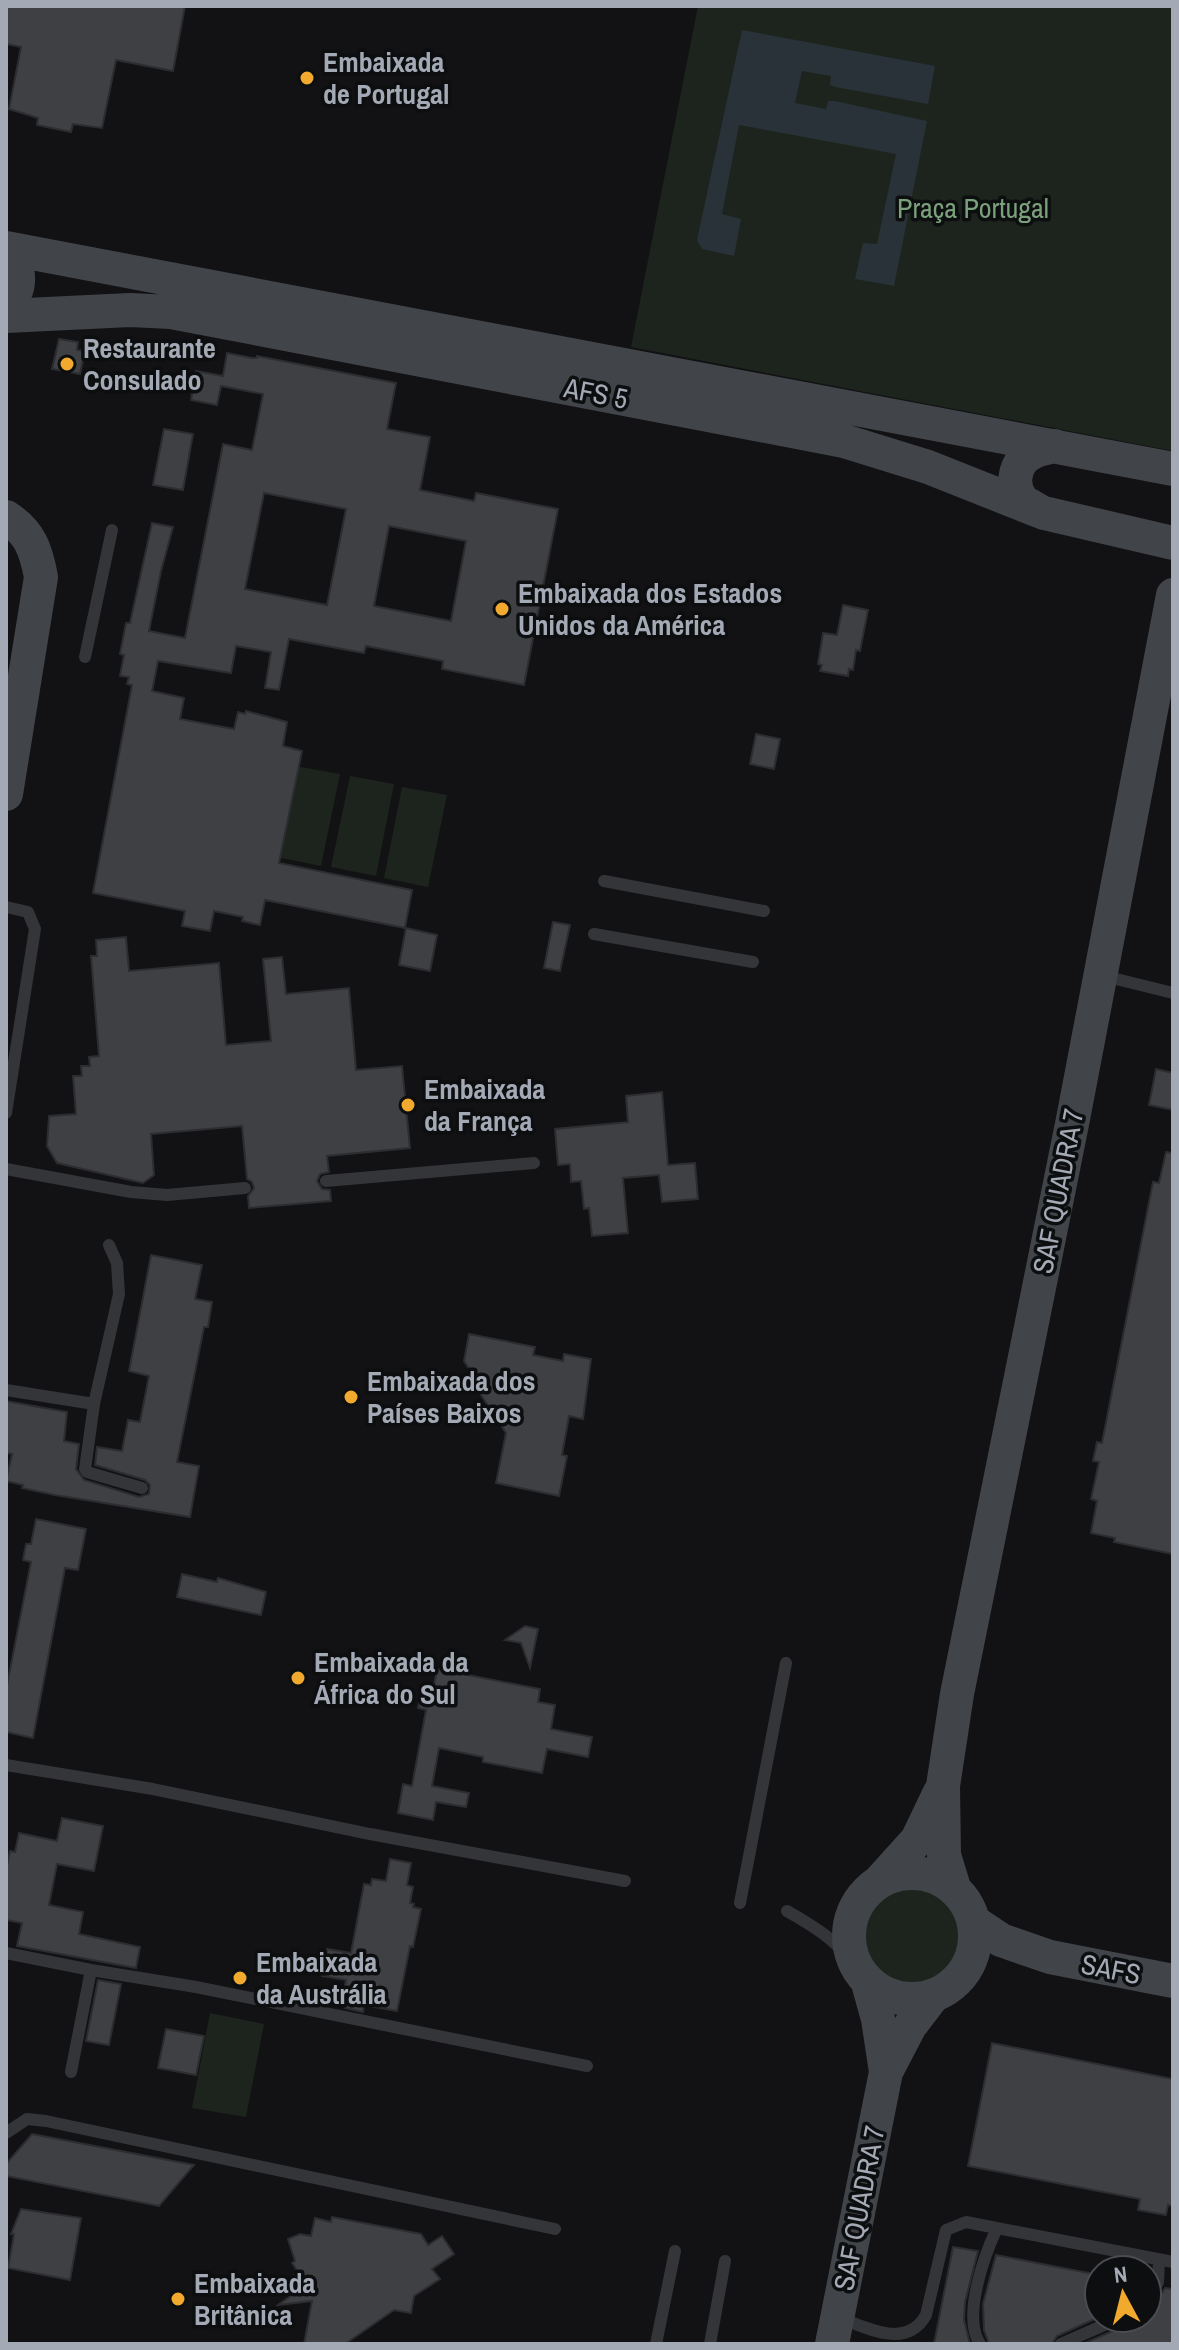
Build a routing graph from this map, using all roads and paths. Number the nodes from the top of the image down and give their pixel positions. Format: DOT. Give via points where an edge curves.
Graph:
graph roads {
  1 [pos="8,248"];
  2 [pos="6,305"];
  3 [pos="6,316"];
  4 [pos="1055,446"];
  5 [pos="1173,469"];
  6 [pos="1044,513"];
  7 [pos="6,517"];
  8 [pos="112,530"];
  9 [pos="1173,543"];
  10 [pos="1173,595"];
  11 [pos="85,657"];
  12 [pos="6,794"];
  13 [pos="604,881"];
  14 [pos="6,907"];
  15 [pos="764,911"];
  16 [pos="594,934"];
  17 [pos="753,962"];
  18 [pos="1100,976"];
  19 [pos="1173,993"];
  20 [pos="6,1113"];
  21 [pos="534,1163"];
  22 [pos="6,1169"];
  23 [pos="326,1181"];
  24 [pos="245,1188"];
  25 [pos="109,1245"];
  26 [pos="6,1390"];
  27 [pos="94,1404"];
  28 [pos="142,1488"];
  29 [pos="786,1663"];
  30 [pos="6,1765"];
  31 [pos="943,1786"];
  32 [pos="625,1881"];
  33 [pos="880,1881"];
  34 [pos="954,1888"];
  35 [pos="740,1903"];
  36 [pos="787,1911"];
  37 [pos="974,1922"];
  38 [pos="6,1953"];
  39 [pos="1050,1957"];
  40 [pos="91,1970"];
  41 [pos="862,1974"];
  42 [pos="961,1977"];
  43 [pos="1173,1981"];
  44 [pos="933,1996"];
  45 [pos="587,2066"];
  46 [pos="71,2072"];
  47 [pos="886,2072"];
  48 [pos="6,2133"];
  49 [pos="997,2228"];
  50 [pos="555,2229"];
  51 [pos="675,2251"];
  52 [pos="1129,2254"];
  53 [pos="725,2261"];
  54 [pos="1084,2334"];
  55 [pos="833,2337"];
  56 [pos="656,2344"];
  57 [pos="710,2344"];
  58 [pos="980,2344"];
  59 [pos="1061,2344"];
  1 -- 2 [label="street" via="18,268 19,287"];
  1 -- 4 [label="street, AFS 5"];
  3 -- 6 [label="street, AFS 5" via="130,310 227,321 844,441"];
  4 -- 5 [label="street, AFS 5"];
  4 -- 6 [label="street" via="1029,454 1015,475 1022,501"];
  6 -- 9 [label="street, AFS 5"];
  7 -- 12 [label="street" via="25,529 37,552 41,577"];
  8 -- 11 [label="lane"];
  10 -- 18 [label="street, SAF QUADRA 7"];
  13 -- 15 [label="lane"];
  14 -- 20 [label="lane" via="28,912 35,929"];
  16 -- 17 [label="lane"];
  18 -- 19 [label="lane"];
  18 -- 31 [label="street, SAF QUADRA 7"];
  21 -- 23 [label="lane"];
  22 -- 24 [label="lane" via="167,1195"];
  25 -- 27 [label="lane" via="117,1263 119,1294"];
  26 -- 27 [label="lane"];
  27 -- 28 [label="lane" via="85,1469"];
  29 -- 35 [label="lane"];
  30 -- 32 [label="lane"];
  31 -- 33 [label="street, SAF QUADRA 7" via="917,1840"];
  31 -- 34 [label="street, SAF QUADRA 7" via="944,1855"];
  33 -- 34 [label="street" via="918,1872"];
  33 -- 41 [label="street" via="863,1895 848,1929 849,1948"];
  34 -- 37 [label="street"];
  36 -- 41 [label="lane" via="839,1945"];
  37 -- 39 [label="street, SAFS" via="1001,1940"];
  37 -- 42 [label="street" via="973,1951"];
  38 -- 40 [label="lane"];
  39 -- 42 [label="street, SAFS" via="997,1964"];
  39 -- 43 [label="street, SAFS"];
  40 -- 45 [label="lane"];
  40 -- 46 [label="lane"];
  41 -- 44 [label="street" via="883,1993"];
  41 -- 47 [label="street, SAF QUADRA 7" via="878,2019"];
  42 -- 44 [label="street"];
  44 -- 47 [label="street, SAF QUADRA 7"];
  47 -- 55 [label="street, SAF QUADRA 7"];
  48 -- 50 [label="lane" via="27,2119 46,2121"];
  49 -- 52 [label="lane"];
  49 -- 55 [label="lane" via="966,2222 946,2230 926,2315 910,2333"];
  49 -- 58 [label="lane" via="978,2277 973,2329"];
  51 -- 56 [label="lane"];
  53 -- 57 [label="lane"];
  54 -- 59 [label="lane"];
}
